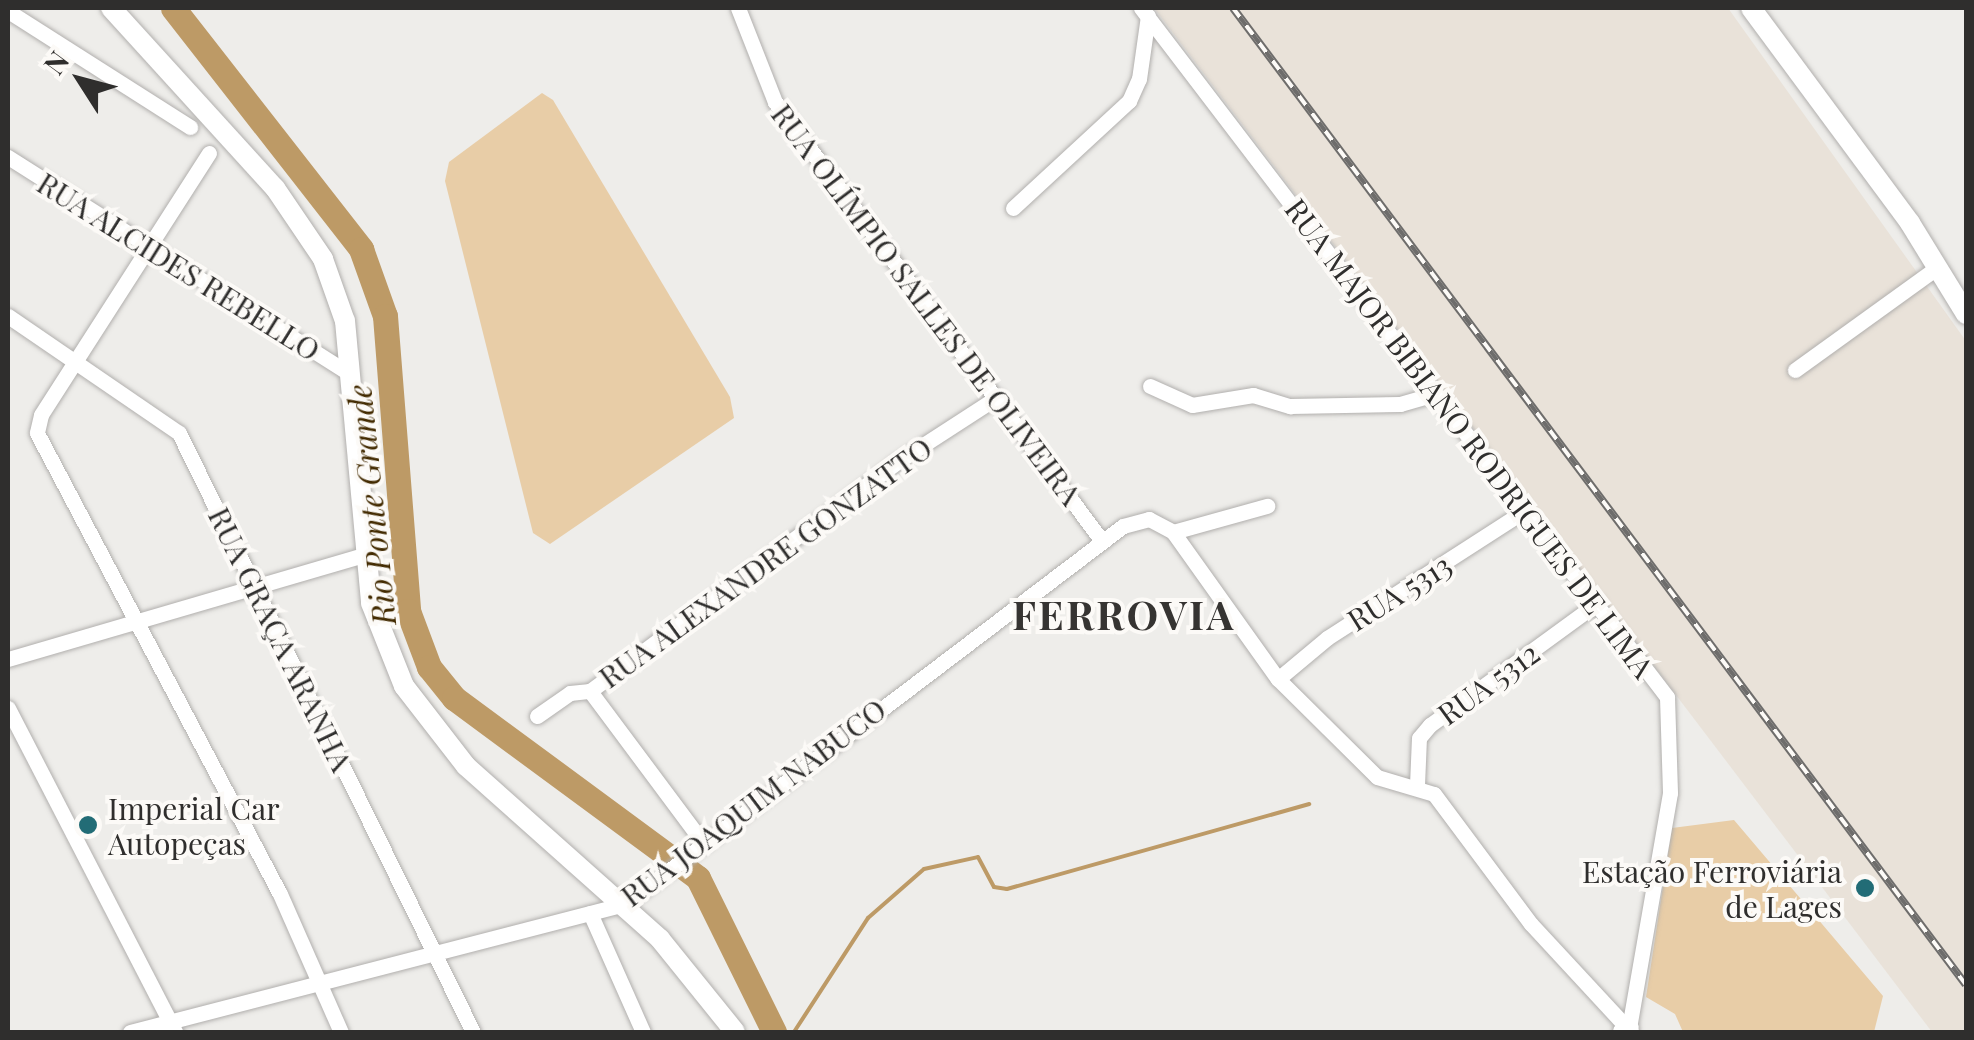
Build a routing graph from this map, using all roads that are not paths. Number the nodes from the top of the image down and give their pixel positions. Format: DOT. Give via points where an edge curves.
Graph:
graph roads {
  1 [pos="111,8"];
  2 [pos="738,8"];
  3 [pos="1751,8"];
  4 [pos="8,11"];
  5 [pos="1144,12"];
  6 [pos="190,127"];
  7 [pos="208,153"];
  8 [pos="8,157"];
  9 [pos="1013,208"];
  10 [pos="149,247"];
  11 [pos="1938,267"];
  12 [pos="1966,314"];
  13 [pos="8,316"];
  14 [pos="76,360"];
  15 [pos="1795,370"];
  16 [pos="350,374"];
  17 [pos="1150,386"];
  18 [pos="1436,394"];
  19 [pos="998,397"];
  20 [pos="1267,506"];
  21 [pos="1524,511"];
  22 [pos="1173,532"];
  23 [pos="1102,541"];
  24 [pos="364,555"];
  25 [pos="256,586"];
  26 [pos="1596,603"];
  27 [pos="135,622"];
  28 [pos="8,659"];
  29 [pos="1278,679"];
  30 [pos="590,691"];
  31 [pos="8,708"];
  32 [pos="538,716"];
  33 [pos="1417,785"];
  34 [pos="701,840"];
  35 [pos="625,904"];
  36 [pos="590,913"];
  37 [pos="435,954"];
  38 [pos="318,984"];
  39 [pos="173,1027"];
  40 [pos="1628,1031"];
  41 [pos="130,1032"];
  42 [pos="341,1032"];
  43 [pos="473,1032"];
  44 [pos="644,1032"];
  45 [pos="735,1032"];
  1 -- 16 [label="street" via="302,222 338,294"];
  2 -- 19 [label="street, RUA OLÍMPIO SALLES DE OLIVEIRA" via="776,102"];
  3 -- 11 [label="street"];
  4 -- 6 [label="street"];
  5 -- 9 [label="street" via="1139,79 1129,101"];
  5 -- 18 [label="street, RUA MAJOR BIBIANO RODRIGUES DE LIMA"];
  7 -- 10 [label="street"];
  8 -- 10 [label="street, RUA ALCIDES REBELLO"];
  10 -- 14 [label="street"];
  10 -- 16 [label="street, RUA ALCIDES REBELLO"];
  11 -- 12 [label="street"];
  11 -- 15 [label="street"];
  13 -- 14 [label="street, RUA GRAÇA ARANHA"];
  14 -- 25 [label="street, RUA GRAÇA ARANHA" via="179,434"];
  14 -- 27 [label="street" via="38,421 38,438"];
  16 -- 24 [label="street"];
  17 -- 18 [label="street" via="1192,406 1238,395 1306,407 1400,404"];
  18 -- 21 [label="street, RUA MAJOR BIBIANO RODRIGUES DE LIMA"];
  19 -- 23 [label="street, RUA OLÍMPIO SALLES DE OLIVEIRA"];
  19 -- 30 [label="street, RUA ALEXANDRE GONZATTO" via="894,464"];
  20 -- 22 [label="street, RUA JOAQUIM NABUCO"];
  21 -- 26 [label="street, RUA MAJOR BIBIANO RODRIGUES DE LIMA"];
  21 -- 29 [label="street, RUA 5313" via="1327,638"];
  22 -- 23 [label="street, RUA JOAQUIM NABUCO" via="1149,519 1135,520"];
  22 -- 29 [label="street"];
  23 -- 34 [label="street, RUA JOAQUIM NABUCO"];
  24 -- 25 [label="street"];
  24 -- 35 [label="street" via="383,642 430,723 500,798"];
  25 -- 27 [label="street"];
  25 -- 37 [label="street, RUA GRAÇA ARANHA"];
  26 -- 33 [label="street, RUA 5312" via="1430,725 1420,738"];
  26 -- 40 [label="street, RUA MAJOR BIBIANO RODRIGUES DE LIMA" via="1656,678 1672,731 1670,793"];
  27 -- 28 [label="street"];
  27 -- 38 [label="street" via="280,894"];
  29 -- 33 [label="street" via="1377,778"];
  30 -- 32 [label="street" via="570,693"];
  30 -- 34 [label="street, RUA ALEXANDRE GONZATTO"];
  31 -- 39 [label="street"];
  33 -- 40 [label="street" via="1434,794 1530,924"];
  34 -- 35 [label="street, RUA JOAQUIM NABUCO"];
  35 -- 36 [label="street, RUA JOAQUIM NABUCO"];
  35 -- 45 [label="street" via="693,975"];
  36 -- 37 [label="street, RUA JOAQUIM NABUCO"];
  36 -- 44 [label="street"];
  37 -- 38 [label="street, RUA JOAQUIM NABUCO"];
  37 -- 43 [label="street, RUA GRAÇA ARANHA"];
  38 -- 39 [label="street, RUA JOAQUIM NABUCO"];
  38 -- 42 [label="street"];
  39 -- 41 [label="street, RUA JOAQUIM NABUCO"];
}
